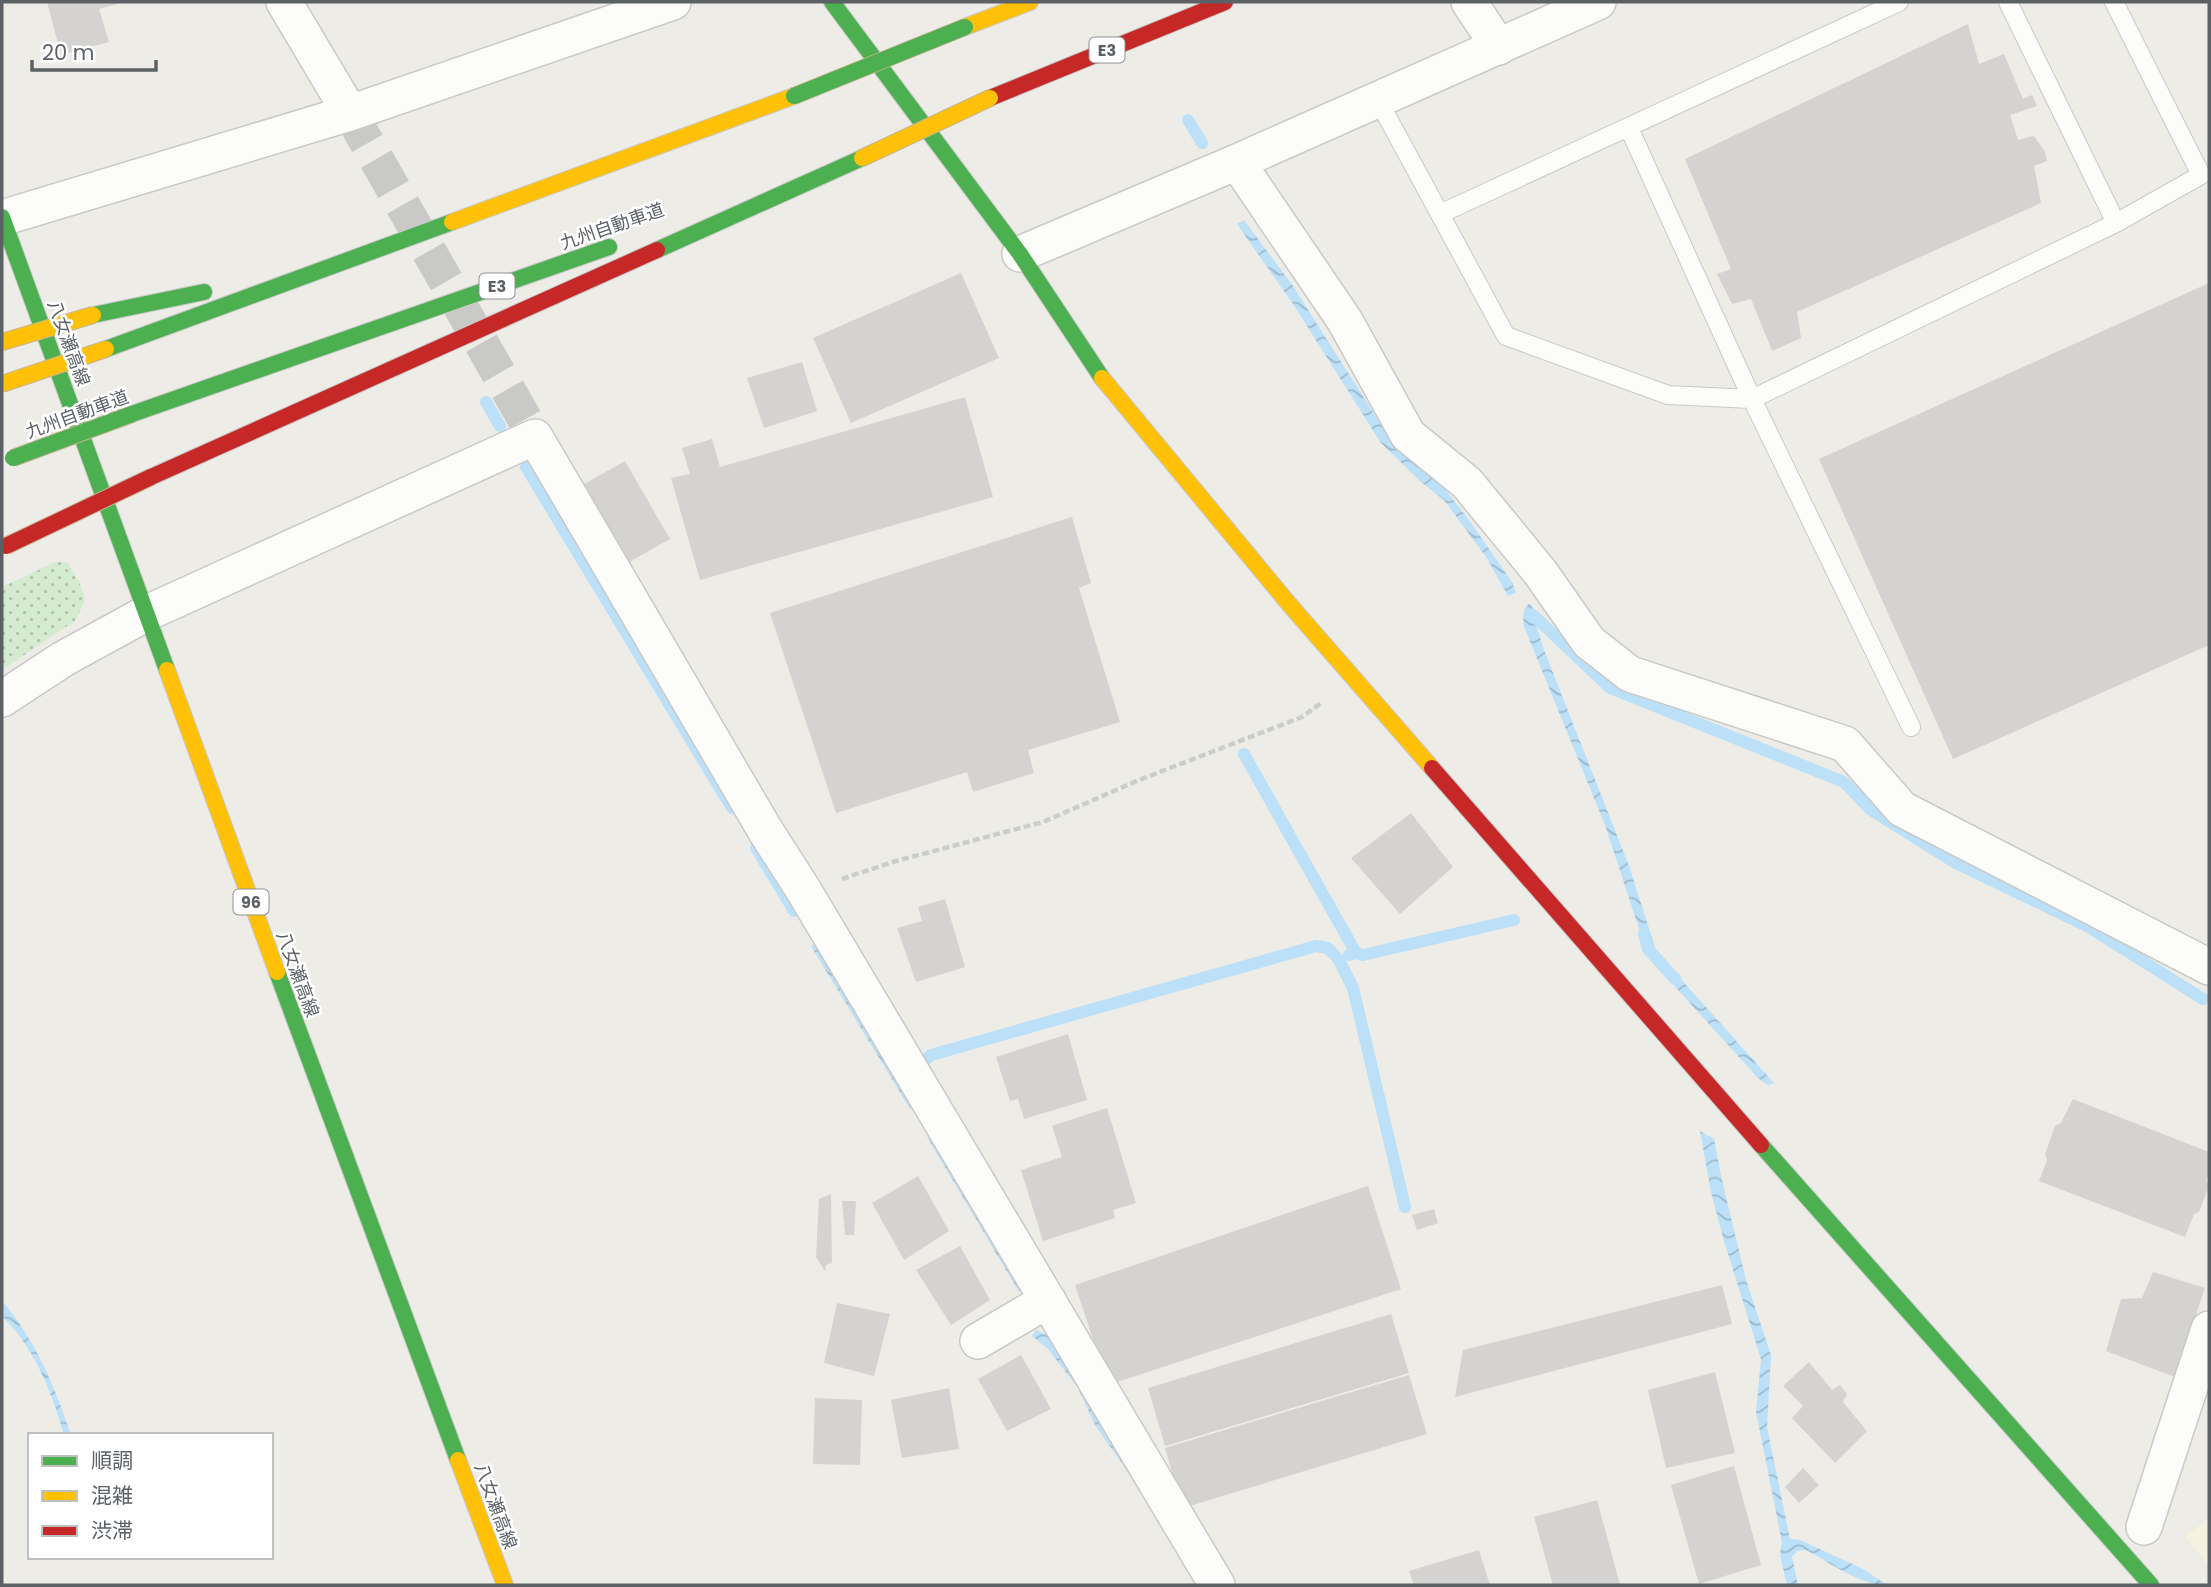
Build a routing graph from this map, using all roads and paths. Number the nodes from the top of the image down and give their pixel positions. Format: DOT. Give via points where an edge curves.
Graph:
graph roads {
  1 [pos="284,2"];
  2 [pos="673,2"];
  3 [pos="832,2"];
  4 [pos="1030,2"];
  5 [pos="1225,2"];
  6 [pos="1469,2"];
  7 [pos="1598,2"];
  8 [pos="1899,2"];
  9 [pos="2008,2"];
  10 [pos="2114,2"];
  11 [pos="1499,47"];
  12 [pos="1378,100"];
  13 [pos="350,114"];
  14 [pos="1629,128"];
  15 [pos="862,158"];
  16 [pos="1237,162"];
  17 [pos="1441,214"];
  18 [pos="2,218"];
  19 [pos="679,222"];
  20 [pos="2116,223"];
  21 [pos="627,241"];
  22 [pos="1020,254"];
  23 [pos="340,262"];
  24 [pos="2,342"];
  25 [pos="2,384"];
  26 [pos="1752,399"];
  27 [pos="7,460"];
  28 [pos="3,548"];
  29 [pos="147,613"];
  30 [pos="1355,679"];
  31 [pos="2,699"];
  32 [pos="1911,727"];
  33 [pos="804,891"];
  34 [pos="2209,967"];
  35 [pos="1048,1300"];
  36 [pos="2209,1329"];
  37 [pos="978,1341"];
  38 [pos="2144,1527"];
  39 [pos="505,1585"];
  40 [pos="1217,1585"];
  41 [pos="2151,1585"];
  1 -- 13 [label="street"];
  2 -- 13 [label="street"];
  3 -- 22 [label="main road"];
  4 -- 23 [label="main road, bridge" via="794,96"];
  5 -- 15 [label="main road, 九州自動車道 / E3, bridge" via="990,98"];
  6 -- 11 [label="street"];
  7 -- 11 [label="street"];
  8 -- 14 [label="lane"];
  9 -- 20 [label="lane"];
  10 -- 20 [label="lane" via="2201,175"];
  11 -- 12 [label="street"];
  12 -- 16 [label="street"];
  12 -- 17 [label="lane"];
  13 -- 18 [label="street"];
  14 -- 17 [label="lane"];
  14 -- 26 [label="lane"];
  15 -- 19 [label="main road, 九州自動車道 / E3"];
  15 -- 28 [label="main road, bridge"];
  16 -- 22 [label="street"];
  16 -- 34 [label="street" via="1345,321 1408,435 1467,483 1589,642 1630,674 1845,744 1902,809"];
  17 -- 26 [label="lane" via="1506,336 1668,395"];
  18 -- 29 [label="main road, 八女瀬高線 / 96"];
  20 -- 26 [label="lane"];
  21 -- 27 [label="main road, 九州自動車道 / E3, bridge"];
  22 -- 30 [label="main road" via="1103,380"];
  23 -- 24 [label="main road, bridge" via="93,315"];
  23 -- 25 [label="main road, bridge"];
  26 -- 32 [label="lane"];
  29 -- 31 [label="street"];
  29 -- 33 [label="street" via="536,437"];
  29 -- 39 [label="main road, 八女瀬高線 / 96" via="205,782"];
  30 -- 33 [label="path" via="1302,717 1044,822"];
  30 -- 41 [label="main road"];
  33 -- 35 [label="street"];
  35 -- 37 [label="street"];
  35 -- 40 [label="street"];
  36 -- 38 [label="street"];
}
